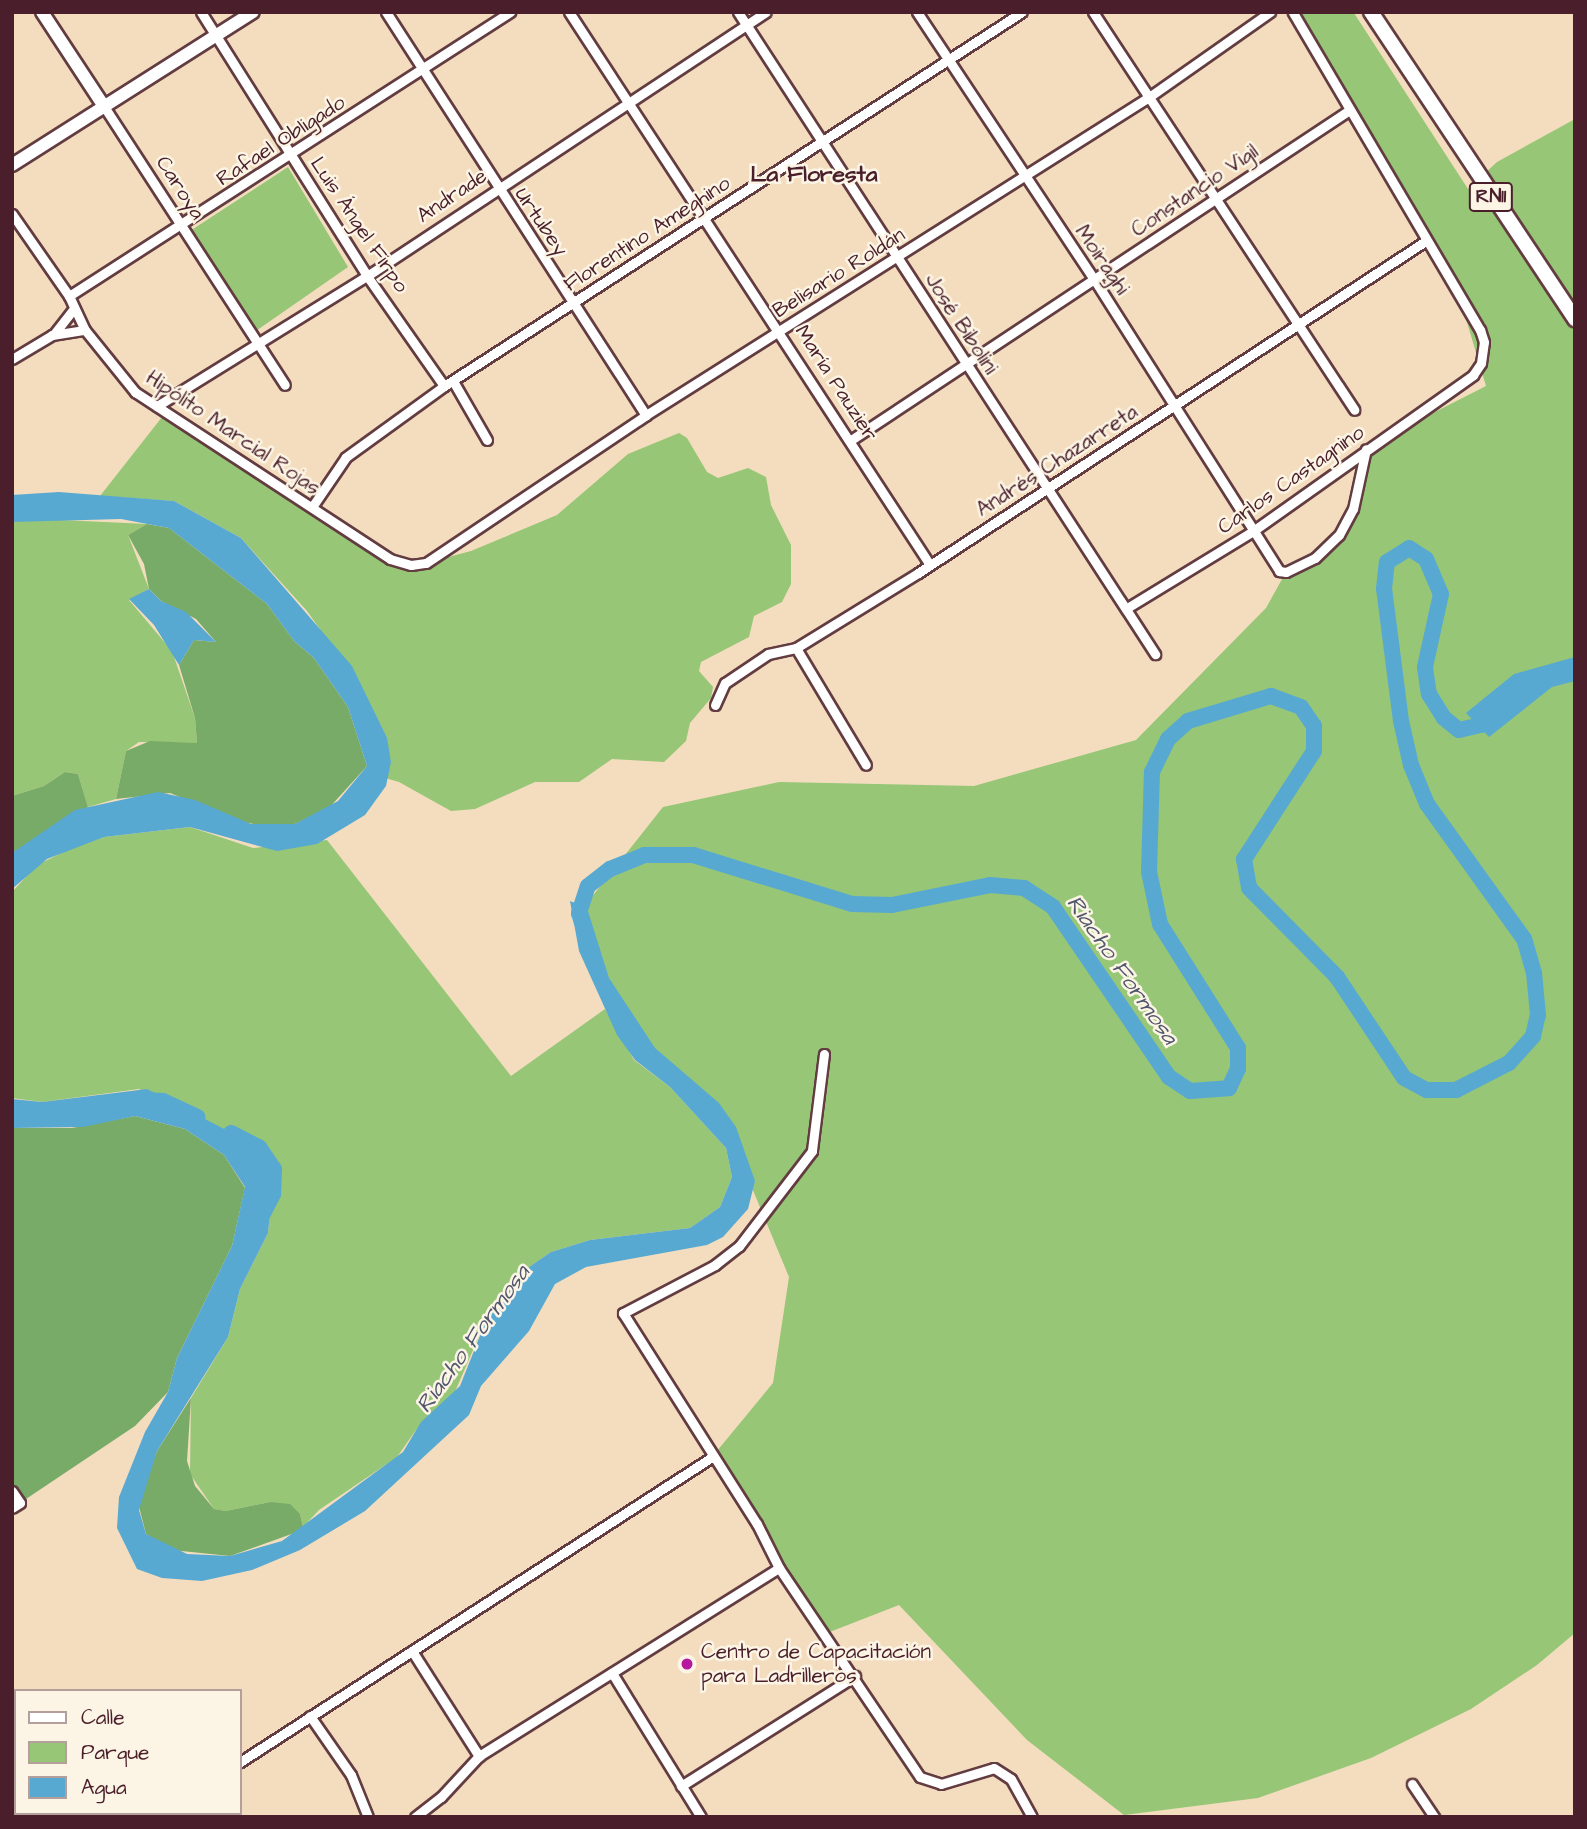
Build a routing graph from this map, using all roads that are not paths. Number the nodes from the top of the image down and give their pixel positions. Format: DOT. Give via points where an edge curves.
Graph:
graph roads {
  1 [pos="42,12"];
  2 [pos="201,12"];
  3 [pos="253,12"];
  4 [pos="386,12"];
  5 [pos="510,12"];
  6 [pos="569,12"];
  7 [pos="738,12"];
  8 [pos="766,12"];
  9 [pos="917,12"];
  10 [pos="1022,12"];
  11 [pos="1093,12"];
  12 [pos="1270,12"];
  13 [pos="1293,12"];
  14 [pos="1374,17"];
  15 [pos="747,25"];
  16 [pos="217,36"];
  17 [pos="948,61"];
  18 [pos="423,71"];
  19 [pos="1149,97"];
  20 [pos="628,101"];
  21 [pos="105,108"];
  22 [pos="1348,111"];
  23 [pos="822,140"];
  24 [pos="293,154"];
  25 [pos="12,165"];
  26 [pos="1023,177"];
  27 [pos="496,187"];
  28 [pos="1217,198"];
  29 [pos="12,214"];
  30 [pos="706,217"];
  31 [pos="181,226"];
  32 [pos="1424,242"];
  33 [pos="898,257"];
  34 [pos="366,276"];
  35 [pos="1094,279"];
  36 [pos="69,296"];
  37 [pos="575,303"];
  38 [pos="74,308"];
  39 [pos="1575,319"];
  40 [pos="1297,324"];
  41 [pos="85,330"];
  42 [pos="781,330"];
  43 [pos="52,335"];
  44 [pos="258,343"];
  45 [pos="12,359"];
  46 [pos="968,365"];
  47 [pos="453,381"];
  48 [pos="285,385"];
  49 [pos="444,386"];
  50 [pos="1175,405"];
  51 [pos="157,407"];
  52 [pos="1354,410"];
  53 [pos="646,415"];
  54 [pos="851,439"];
  55 [pos="487,440"];
  56 [pos="1366,449"];
  57 [pos="1045,489"];
  58 [pos="312,507"];
  59 [pos="1253,531"];
  60 [pos="426,563"];
  61 [pos="930,565"];
  62 [pos="1127,608"];
  63 [pos="796,648"];
  64 [pos="1155,654"];
  65 [pos="715,705"];
  66 [pos="866,765"];
  67 [pos="824,1054"];
  68 [pos="712,1457"];
  69 [pos="12,1491"];
  70 [pos="12,1508"];
  71 [pos="779,1568"];
  72 [pos="412,1651"];
  73 [pos="612,1673"];
  74 [pos="855,1676"];
  75 [pos="310,1716"];
  76 [pos="478,1755"];
  77 [pos="242,1761"];
  78 [pos="1412,1784"];
  79 [pos="681,1786"];
  80 [pos="368,1817"];
  81 [pos="415,1817"];
  82 [pos="701,1817"];
  83 [pos="1032,1817"];
  84 [pos="1434,1817"];
  1 -- 21 [label="main road, Caroya"];
  2 -- 16 [label="street, Luis Ángel Firpo"];
  3 -- 16 [label="main road"];
  4 -- 18 [label="street, Urtubey"];
  5 -- 18 [label="street, Rafael Obligado"];
  6 -- 20 [label="street, María Pauzier"];
  7 -- 15 [label="street, José Bibolini"];
  8 -- 15 [label="street, Andrade"];
  9 -- 17 [label="street, Moiraghi"];
  10 -- 17 [label="street, Florentino Ameghino"];
  11 -- 19 [label="street"];
  12 -- 19 [label="street, Belisario Roldán"];
  13 -- 22 [label="street"];
  14 -- 39 [label="highway, RN11"];
  15 -- 20 [label="street, Andrade"];
  15 -- 23 [label="street, José Bibolini"];
  16 -- 21 [label="main road"];
  16 -- 24 [label="street, Luis Ángel Firpo"];
  17 -- 23 [label="street, Florentino Ameghino"];
  17 -- 26 [label="street, Moiraghi"];
  18 -- 24 [label="street, Rafael Obligado"];
  18 -- 27 [label="street, Urtubey"];
  19 -- 26 [label="street, Belisario Roldán"];
  19 -- 28 [label="street"];
  20 -- 27 [label="street, Andrade"];
  20 -- 30 [label="street, María Pauzier"];
  21 -- 25 [label="main road"];
  21 -- 31 [label="street, Caroya"];
  22 -- 28 [label="street, Constancio Vigil"];
  22 -- 32 [label="street"];
  23 -- 30 [label="street, Florentino Ameghino"];
  23 -- 33 [label="street, José Bibolini"];
  24 -- 31 [label="street, Rafael Obligado"];
  24 -- 34 [label="street, Luis Ángel Firpo"];
  26 -- 33 [label="street, Belisario Roldán"];
  26 -- 35 [label="street, Moiraghi"];
  27 -- 34 [label="street, Andrade"];
  27 -- 37 [label="street, Urtubey"];
  28 -- 35 [label="street, Constancio Vigil"];
  28 -- 40 [label="street"];
  29 -- 36 [label="street, Hipólito Marcial Rojas"];
  30 -- 37 [label="street, Florentino Ameghino"];
  30 -- 42 [label="street, María Pauzier"];
  31 -- 36 [label="street, Rafael Obligado"];
  31 -- 44 [label="street, Caroya"];
  32 -- 40 [label="street, Andrés Chazarreta"];
  32 -- 56 [label="street, Carlos Castagnino" via="1479,330 1484,352 1473,375"];
  33 -- 42 [label="street, Belisario Roldán"];
  33 -- 46 [label="street, José Bibolini"];
  34 -- 44 [label="street, Andrade"];
  34 -- 49 [label="street, Luis Ángel Firpo"];
  35 -- 46 [label="street, Constancio Vigil"];
  35 -- 50 [label="street, Moiraghi"];
  36 -- 38 [label="street, Hipólito Marcial Rojas"];
  37 -- 47 [label="street, Florentino Ameghino"];
  37 -- 53 [label="street, Urtubey"];
  38 -- 41 [label="street, Hipólito Marcial Rojas"];
  38 -- 43 [label="street"];
  40 -- 50 [label="street, Andrés Chazarreta"];
  40 -- 52 [label="street"];
  41 -- 43 [label="street"];
  41 -- 51 [label="street, Hipólito Marcial Rojas" via="135,392"];
  42 -- 53 [label="street, Belisario Roldán"];
  42 -- 54 [label="street, María Pauzier"];
  43 -- 45 [label="street"];
  44 -- 48 [label="street, Caroya"];
  44 -- 51 [label="street, Andrade"];
  46 -- 54 [label="street, Constancio Vigil"];
  46 -- 57 [label="street, José Bibolini"];
  47 -- 49 [label="street, Florentino Ameghino"];
  47 -- 55 [label="street"];
  49 -- 58 [label="street, Florentino Ameghino" via="346,457"];
  50 -- 57 [label="street, Andrés Chazarreta"];
  50 -- 59 [label="street, Moiraghi"];
  51 -- 58 [label="street, Hipólito Marcial Rojas"];
  53 -- 60 [label="street, Belisario Roldán"];
  54 -- 61 [label="street, María Pauzier"];
  56 -- 59 [label="street, Carlos Castagnino"];
  56 -- 59 [label="street, Moiraghi" via="1348,522 1315,558 1286,572 1279,570"];
  57 -- 61 [label="street, Andrés Chazarreta"];
  57 -- 62 [label="street, José Bibolini"];
  58 -- 60 [label="street, Hipólito Marcial Rojas" via="390,559 411,565"];
  59 -- 62 [label="street, Carlos Castagnino"];
  61 -- 63 [label="street, Andrés Chazarreta"];
  62 -- 64 [label="street, José Bibolini"];
  63 -- 65 [label="street, Andrés Chazarreta" via="768,654 725,683"];
  63 -- 66 [label="street"];
  67 -- 68 [label="street" via="811,1151 739,1246 715,1265 623,1313"];
  68 -- 71 [label="street" via="757,1524"];
  68 -- 72 [label="street"];
  69 -- 70 [label="street" via="20,1503"];
  71 -- 73 [label="street"];
  71 -- 74 [label="street"];
  72 -- 75 [label="street"];
  72 -- 76 [label="street"];
  73 -- 76 [label="street"];
  73 -- 79 [label="street"];
  74 -- 79 [label="street"];
  74 -- 83 [label="street" via="920,1777 941,1784 992,1767 1011,1779"];
  75 -- 77 [label="street"];
  75 -- 80 [label="street" via="351,1775"];
  76 -- 81 [label="street" via="441,1797"];
  78 -- 84 [label="street"];
  79 -- 82 [label="street"];
}
